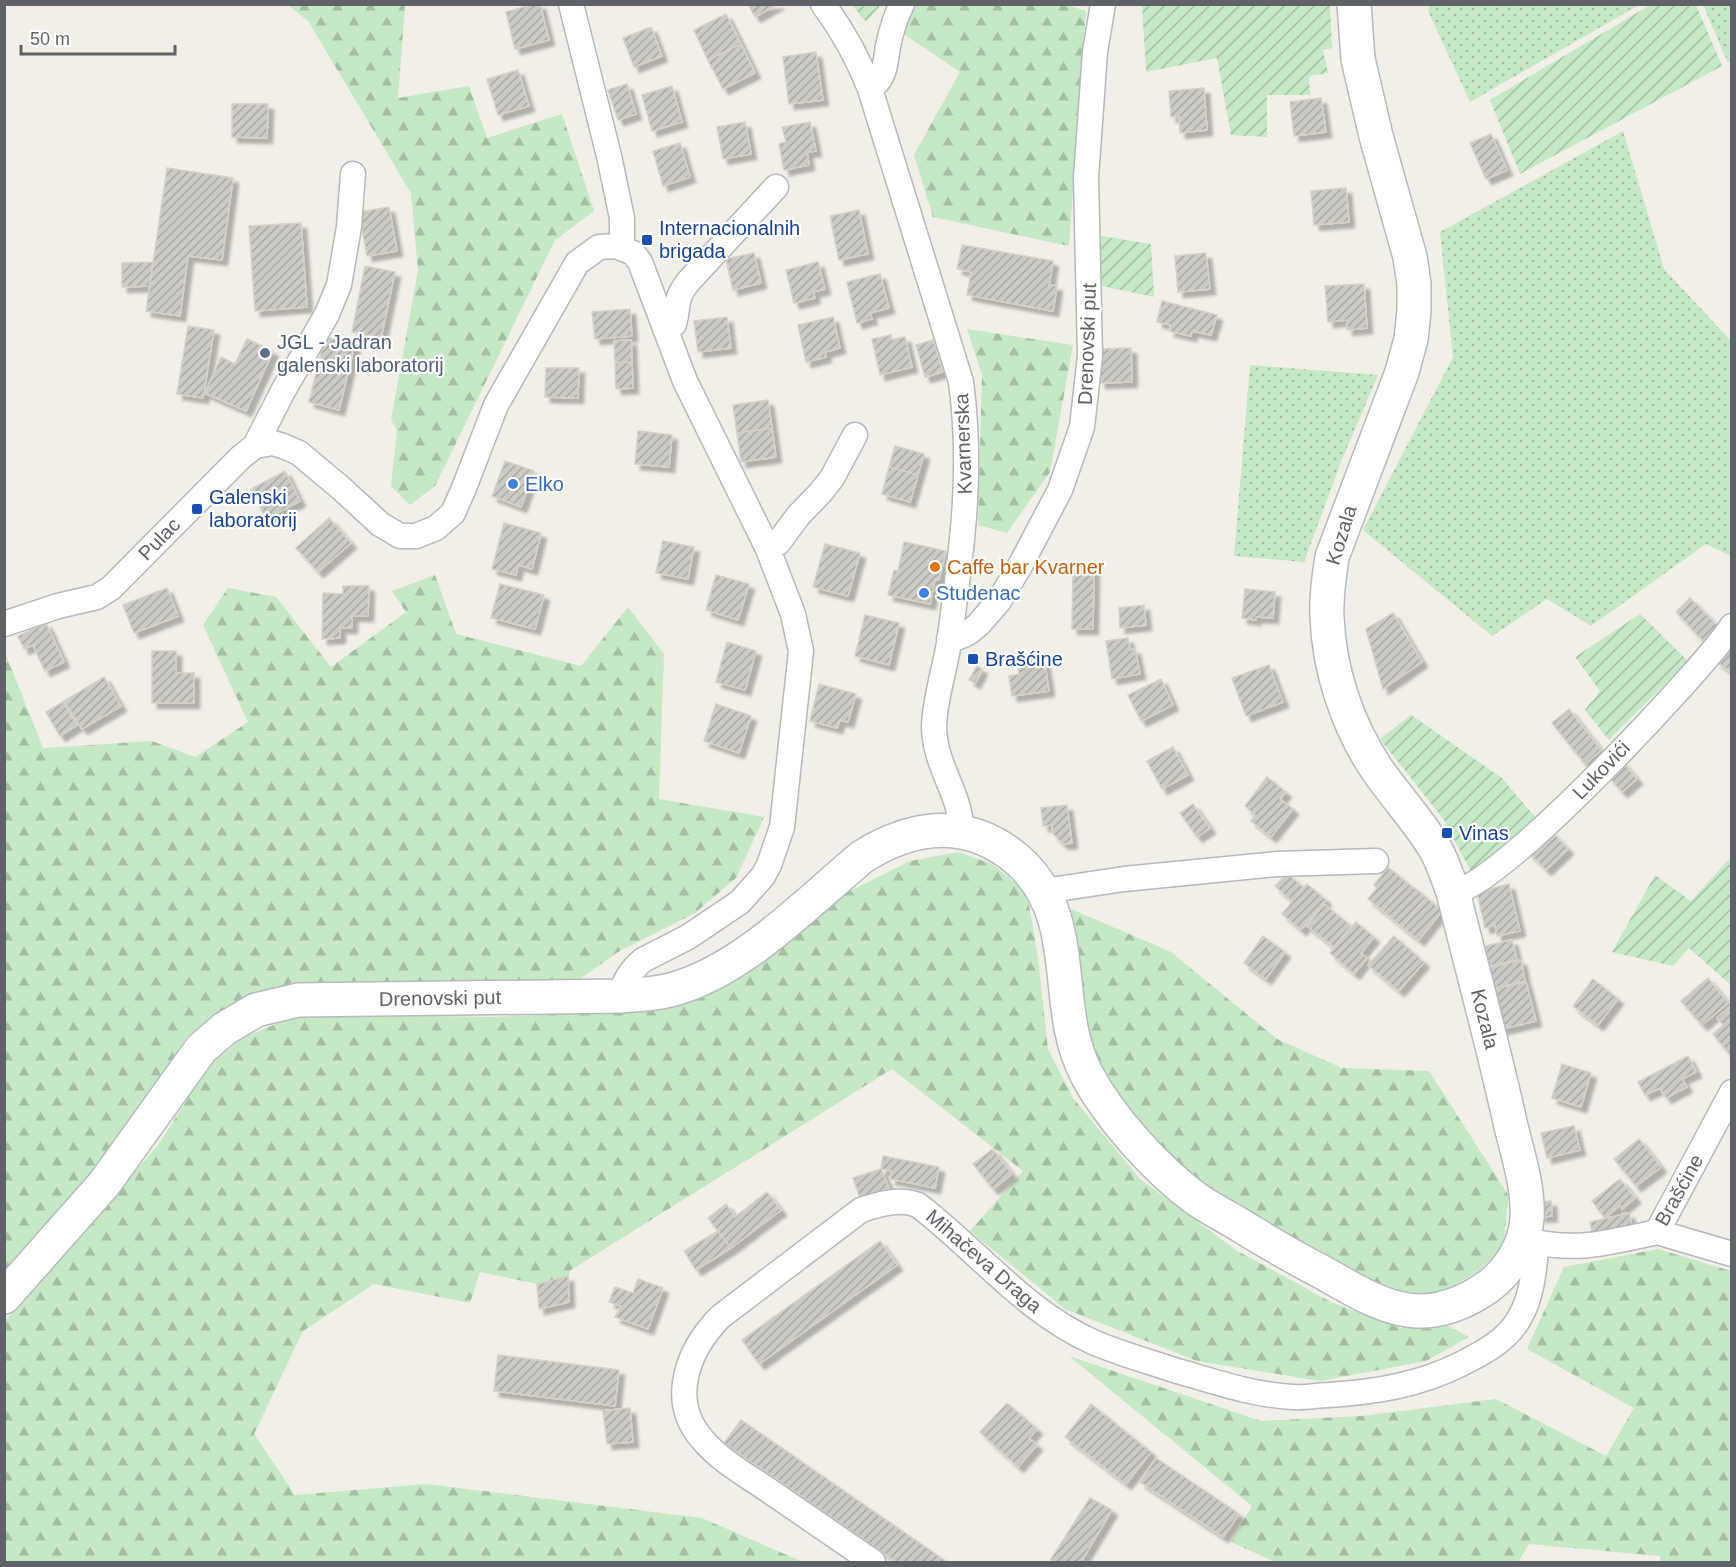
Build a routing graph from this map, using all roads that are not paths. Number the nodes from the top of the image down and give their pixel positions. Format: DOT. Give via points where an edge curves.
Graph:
graph roads {
  1 [pos="571,4"];
  2 [pos="823,4"];
  3 [pos="902,4"];
  4 [pos="1103,4"];
  5 [pos="1354,4"];
  6 [pos="870,89"];
  7 [pos="353,174"];
  8 [pos="776,187"];
  9 [pos="622,248"];
  10 [pos="664,329"];
  11 [pos="855,435"];
  12 [pos="255,446"];
  13 [pos="768,549"];
  14 [pos="4,624"];
  15 [pos="1731,626"];
  16 [pos="950,638"];
  17 [pos="961,831"];
  18 [pos="1376,861"];
  19 [pos="1044,891"];
  20 [pos="1453,892"];
  21 [pos="620,996"];
  22 [pos="1731,1092"];
  23 [pos="1657,1232"];
  24 [pos="1530,1240"];
  25 [pos="1731,1254"];
  26 [pos="4,1297"];
  27 [pos="873,1563"];
  1 -- 9 [label="street" via="622,218"];
  2 -- 6 [label="street, Kvarnerska" via="850,45"];
  3 -- 6 [label="street" via="893,23 885,69"];
  4 -- 16 [label="street, Drenovski put" via="1095,52 1086,178 1090,356 1082,427 1060,490 999,601 968,633"];
  5 -- 20 [label="main road, Kozala" via="1358,59 1410,257 1414,311 1402,372 1332,557 1326,618 1337,684 1359,740 1436,851"];
  6 -- 16 [label="street, Kvarnerska" via="961,382 967,479"];
  7 -- 12 [label="street" via="339,285"];
  8 -- 10 [label="street" via="688,282 677,300 674,324"];
  9 -- 10 [label="street" via="640,262"];
  9 -- 12 [label="street" via="599,247 577,263 496,405 453,513 436,528 416,536 400,536 380,524 298,453 273,443"];
  10 -- 13 [label="street" via="694,402"];
  11 -- 13 [label="street" via="821,492 778,543"];
  12 -- 14 [label="street, Pulac" via="111,588 97,597"];
  13 -- 21 [label="street" via="793,614 801,651 778,841 763,876 740,902 638,964 626,977"];
  15 -- 20 [label="street, Lukovići" via="1685,682 1584,789 1503,862 1463,891"];
  16 -- 17 [label="street, Kvarnerska" via="936,704 935,744 958,809"];
  17 -- 19 [label="main road, Kozala" via="996,845 1016,859"];
  17 -- 21 [label="main road, Drenovski put" via="911,833 890,841 862,857 785,923 727,964 675,988"];
  18 -- 19 [label="street" via="1277,864"];
  19 -- 24 [label="main road, Kozala" via="1060,938 1071,1034 1088,1077 1139,1146 1197,1200 1361,1293 1417,1311 1446,1308 1478,1293 1502,1274"];
  20 -- 24 [label="main road, Kozala" via="1521,1169"];
  21 -- 26 [label="main road, Drenovski put" via="298,1000 256,1010 224,1029 201,1049 104,1185"];
  22 -- 23 [label="street, Brašćine"];
  23 -- 24 [label="street, Brašćine" via="1582,1247"];
  23 -- 25 [label="street"];
  24 -- 27 [label="street, Mihačeva Draga" via="1531,1289 1525,1307 1513,1328 1487,1350 1413,1383 1372,1392 1293,1397 1234,1388 1092,1342 1051,1319 918,1205 907,1201 861,1210 710,1327 691,1357 683,1390 688,1417 708,1445"];
}
